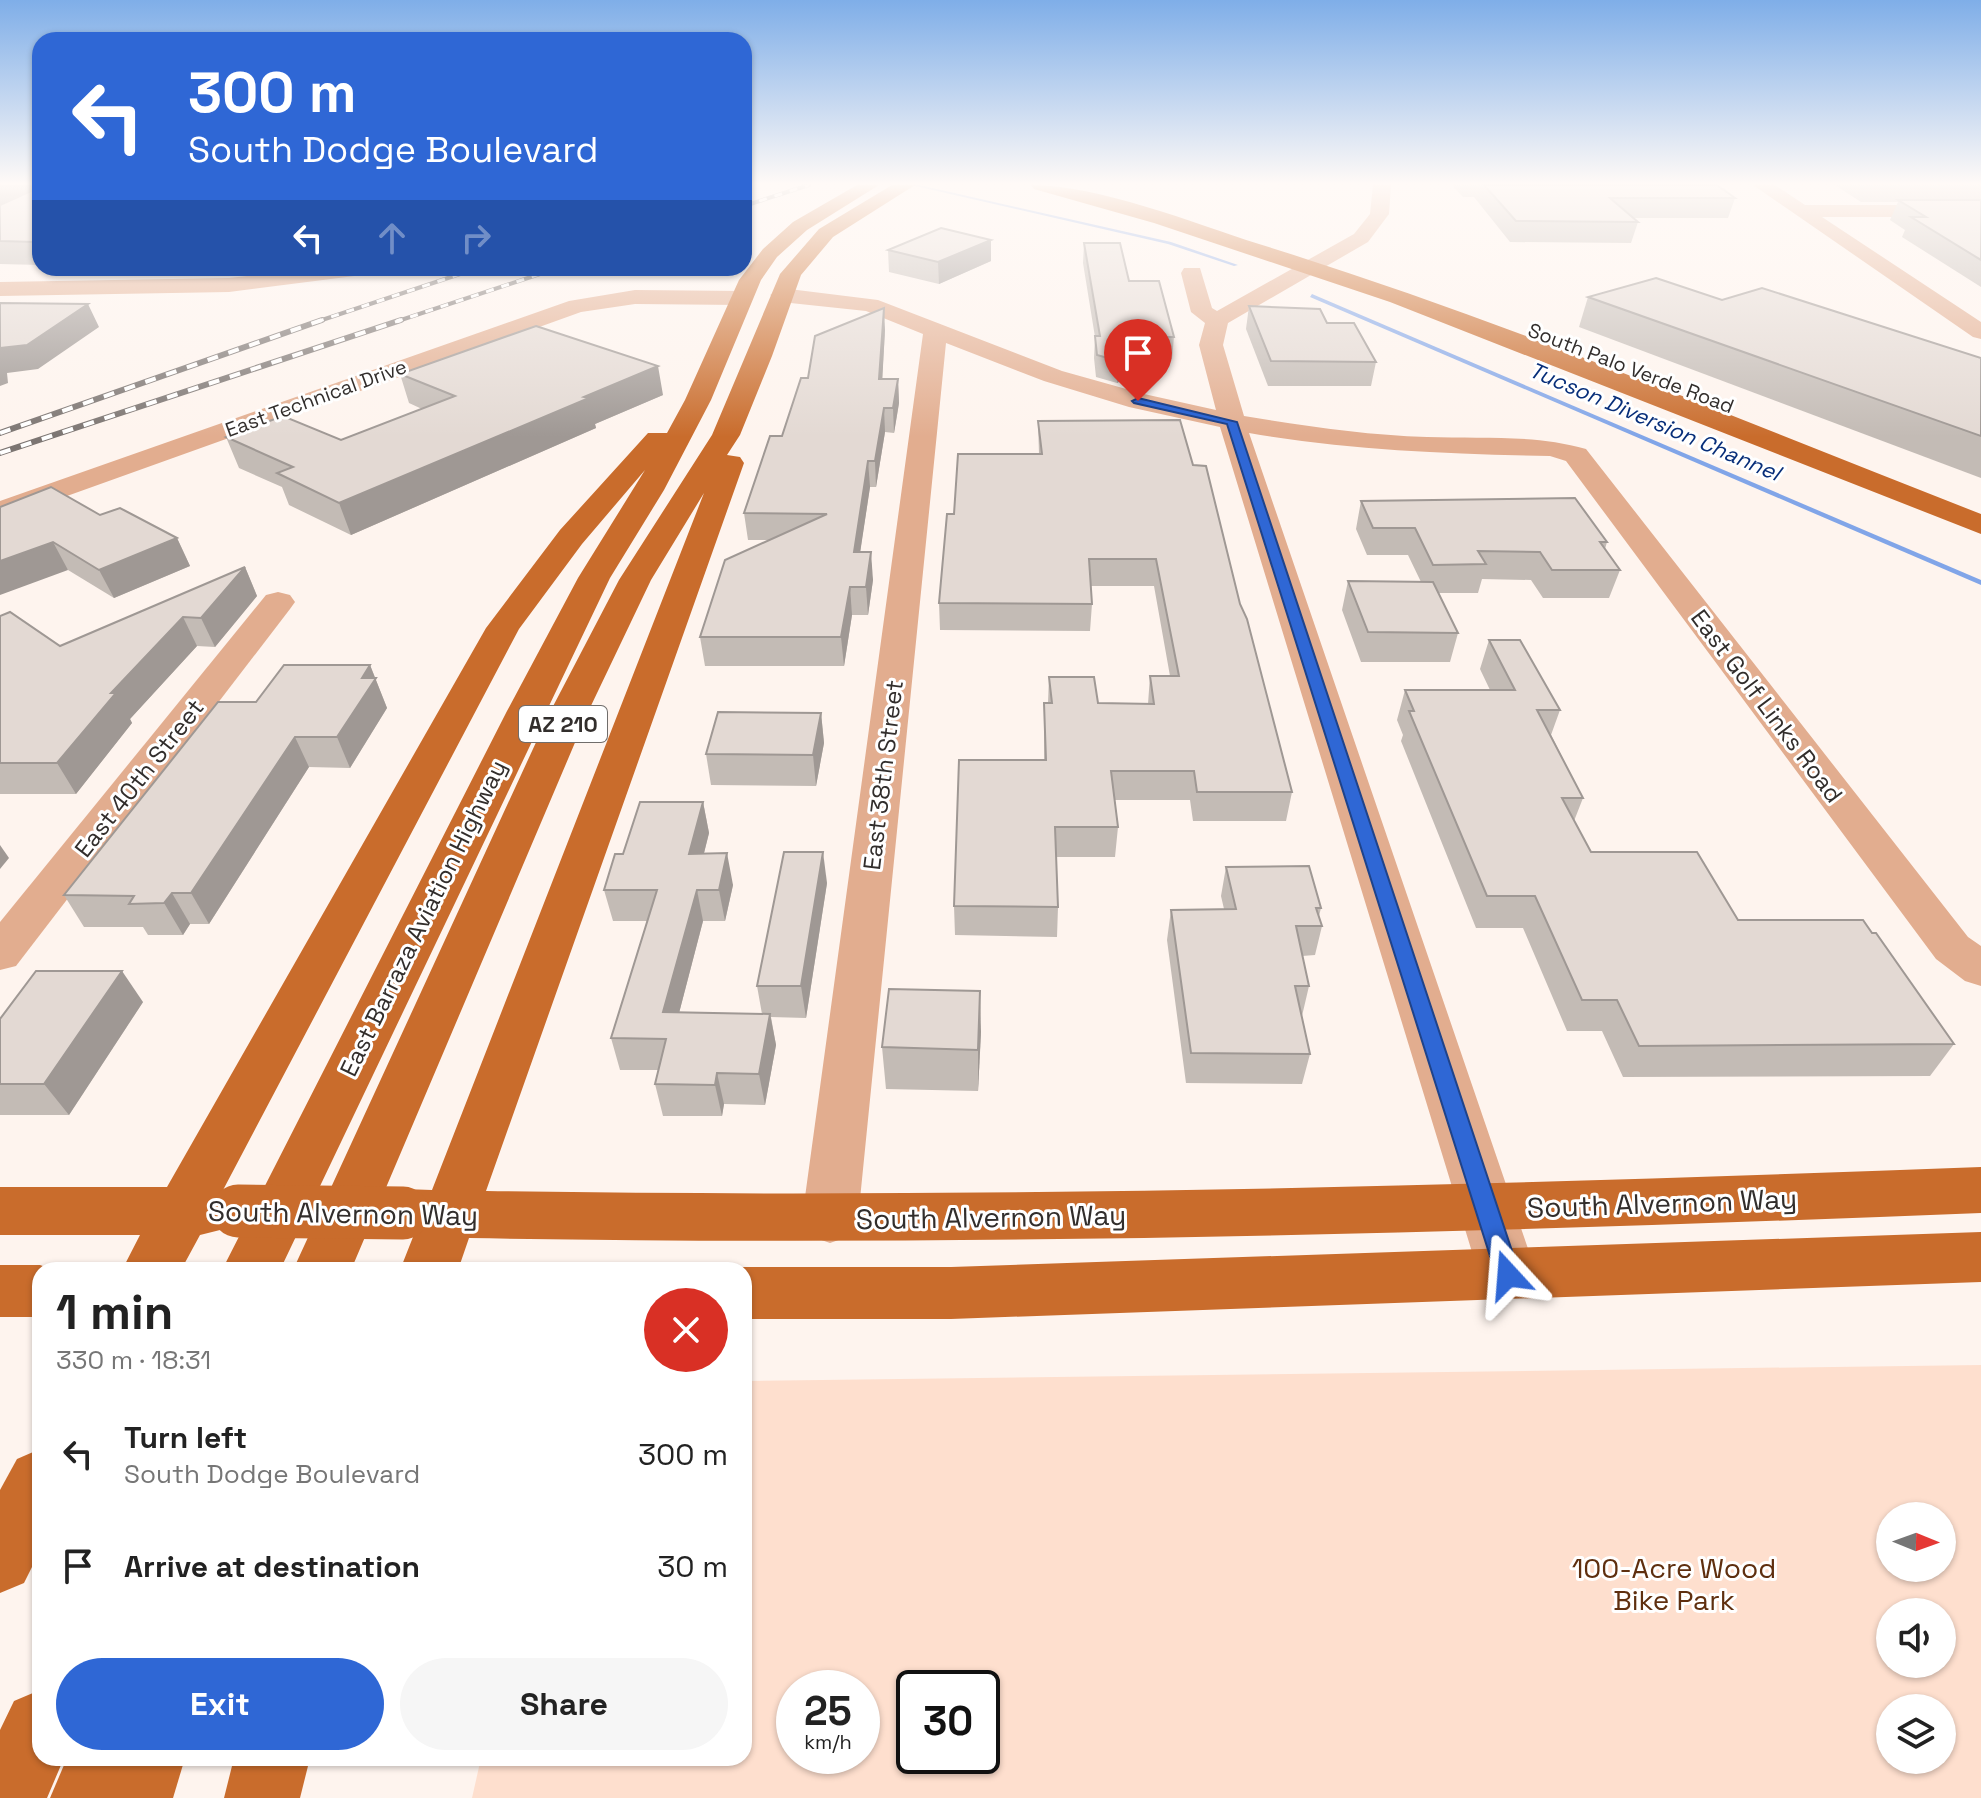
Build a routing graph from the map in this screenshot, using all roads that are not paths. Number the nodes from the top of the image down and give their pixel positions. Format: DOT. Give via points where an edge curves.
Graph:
graph roads {
  1 [pos="758,269"];
  2 [pos="770,269"];
  3 [pos="795,269"];
  4 [pos="1306,269"];
  5 [pos="1340,269"];
  6 [pos="1344,269"];
  7 [pos="1887,269"];
  8 [pos="1192,273"];
  9 [pos="304,276"];
  10 [pos="0,289"];
  11 [pos="781,295"];
  12 [pos="742,298"];
  13 [pos="1217,320"];
  14 [pos="935,332"];
  15 [pos="1981,332"];
  16 [pos="716,355"];
  17 [pos="760,356"];
  18 [pos="1232,422"];
  19 [pos="1981,504"];
  20 [pos="0,511"];
  21 [pos="1981,525"];
  22 [pos="278,602"];
  23 [pos="0,954"];
  24 [pos="1981,969"];
  25 [pos="1981,1190"];
  26 [pos="1486,1210"];
  27 [pos="0,1211"];
  28 [pos="183,1211"];
  29 [pos="426,1213"];
  30 [pos="830,1219"];
  31 [pos="1981,1257"];
  32 [pos="155,1262"];
  33 [pos="255,1262"];
  34 [pos="326,1262"];
  35 [pos="429,1262"];
  36 [pos="1508,1275"];
  37 [pos="0,1291"];
  38 [pos="32,1291"];
  39 [pos="752,1293"];
  40 [pos="32,1497"];
  41 [pos="0,1559"];
  42 [pos="32,1745"];
  43 [pos="102,1766"];
  44 [pos="145,1766"];
  45 [pos="270,1766"];
  46 [pos="8,1798"];
  47 [pos="88,1798"];
  48 [pos="135,1798"];
  49 [pos="262,1798"];
  1 -- 12 [label="main road, East Barraza Aviation Highway / AZ 210"];
  2 -- 11 [label="main road" via="763,287"];
  3 -- 11 [label="main road, East Barraza Aviation Highway / AZ 210"];
  4 -- 13 [label="street"];
  5 -- 21 [label="main road, South Palo Verde Road"];
  6 -- 19 [label="main road, South Palo Verde Road" via="1524,327"];
  7 -- 15 [label="street"];
  8 -- 13 [label="street" via="1202,312"];
  9 -- 10 [label="street" via="229,285"];
  11 -- 14 [label="street" via="870,305"];
  11 -- 17 [label="main road, East Barraza Aviation Highway / AZ 210"];
  12 -- 16 [label="main road, East Barraza Aviation Highway / AZ 210"];
  12 -- 20 [label="street, East Technical Drive" via="635,297 577,306"];
  13 -- 18 [label="street" via="1211,345"];
  14 -- 18 [label="street" via="1053,376"];
  14 -- 30 [label="street, East 38th Street"];
  16 -- 28 [label="main road" via="673,423 605,497 503,628"];
  16 -- 33 [label="main road, East Barraza Aviation Highway / AZ 210" via="671,451 594,578"];
  17 -- 29 [label="main road" via="728,470"];
  17 -- 34 [label="main road, East Barraza Aviation Highway / AZ 210" via="726,435 635,580 569,712"];
  18 -- 24 [label="street, East Golf Links Road" via="1327,438 1552,448 1576,455 1952,948"];
  18 -- 26 [label="street"];
  22 -- 23 [label="street, East 40th Street"];
  25 -- 26 [label="main road, South Alvernon Way"];
  26 -- 30 [label="main road, South Alvernon Way"];
  26 -- 36 [label="street"];
  27 -- 28 [label="main road, South Alvernon Way"];
  28 -- 29 [label="main road, South Alvernon Way, bridge"];
  28 -- 32 [label="main road"];
  29 -- 30 [label="main road, South Alvernon Way"];
  29 -- 35 [label="main road"];
  31 -- 36 [label="main road"];
  36 -- 39 [label="main road" via="951,1293"];
  37 -- 38 [label="main road"];
  40 -- 41 [label="main road"];
  42 -- 46 [label="main road"];
  43 -- 47 [label="main road"];
  44 -- 48 [label="main road"];
  45 -- 49 [label="main road"];
}
